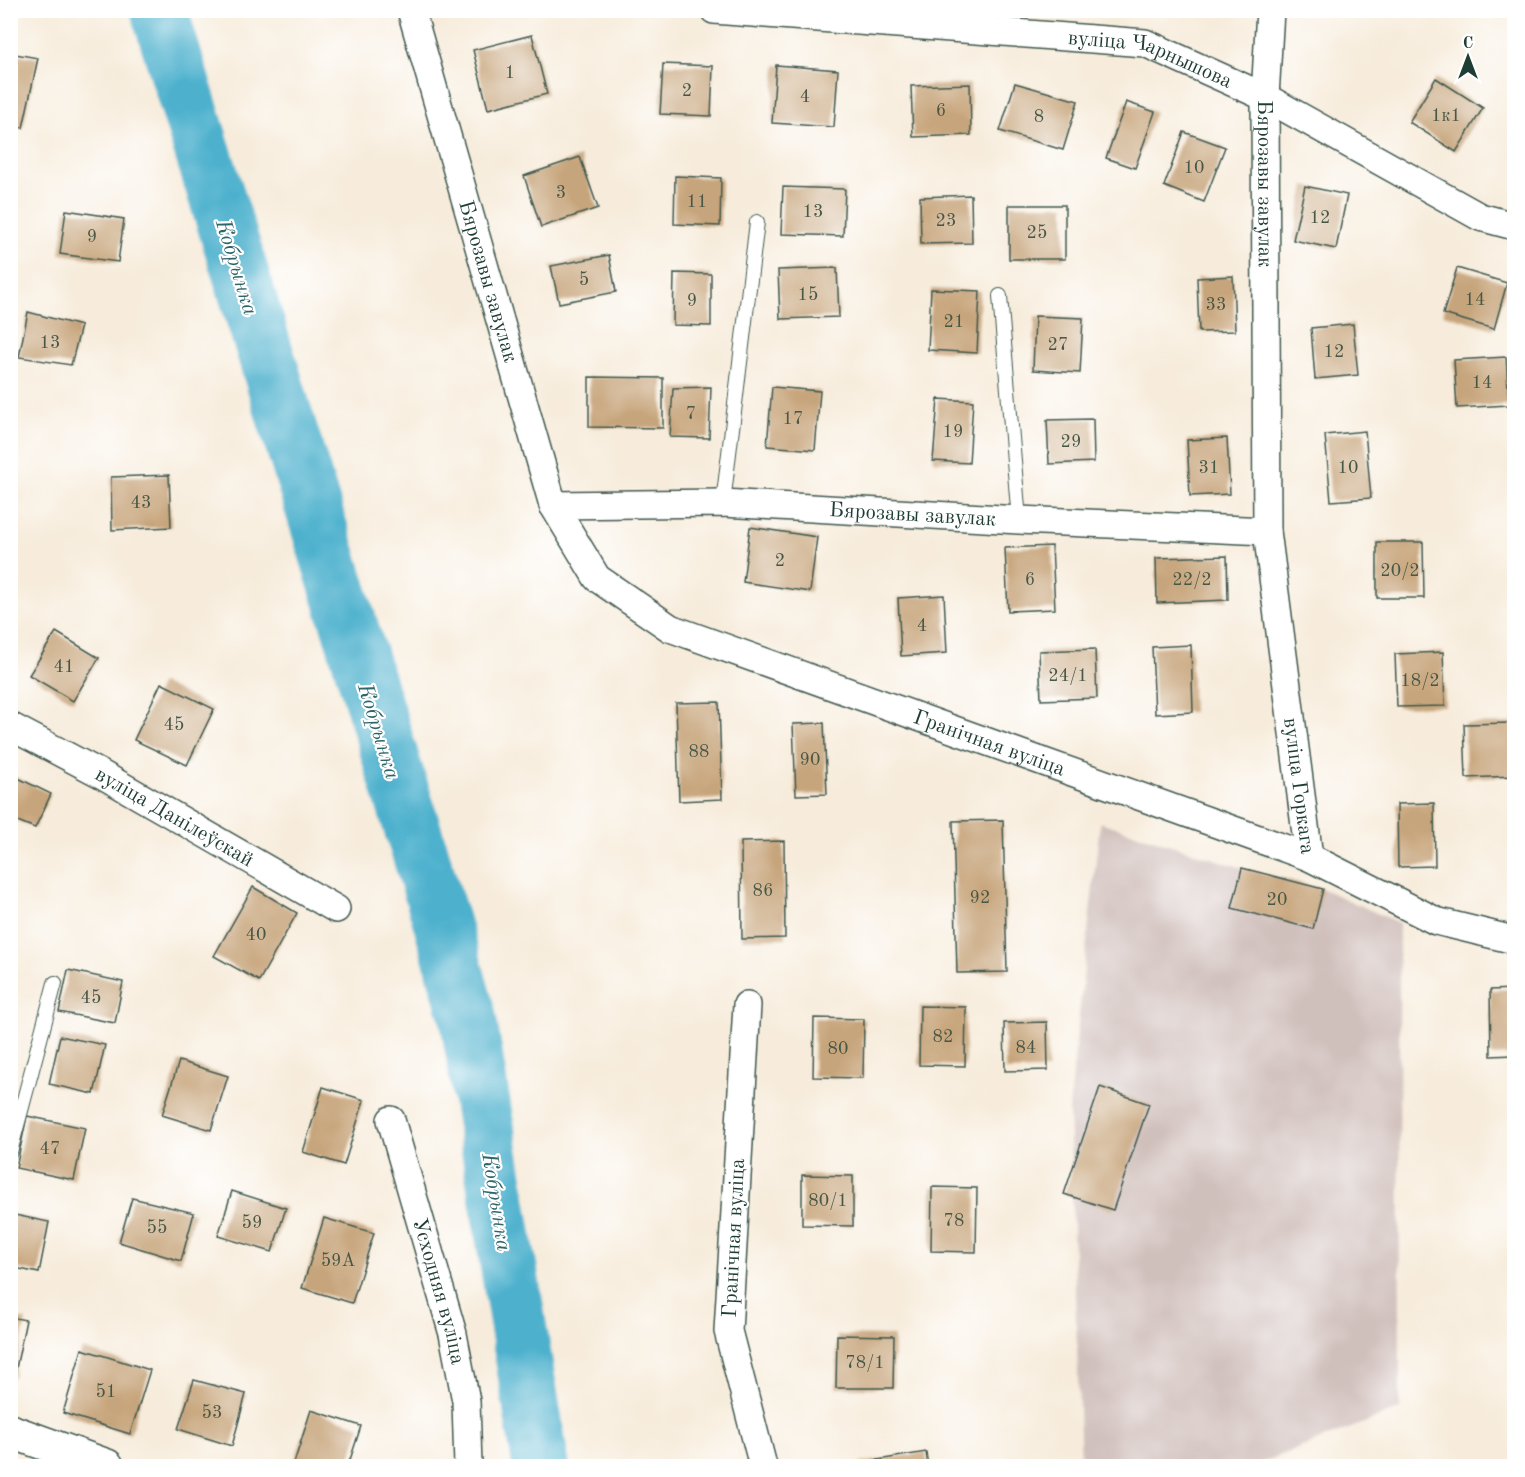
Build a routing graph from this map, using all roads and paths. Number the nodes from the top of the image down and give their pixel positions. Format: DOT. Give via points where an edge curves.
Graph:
graph roads {
  1 [pos="411,10"];
  2 [pos="714,10"];
  3 [pos="1270,10"];
  4 [pos="1265,97"];
  5 [pos="757,222"];
  6 [pos="1515,226"];
  7 [pos="1000,296"];
  8 [pos="723,503"];
  9 [pos="553,505"];
  10 [pos="1019,520"];
  11 [pos="1267,531"];
  12 [pos="10,726"];
  13 [pos="1309,857"];
  14 [pos="336,909"];
  15 [pos="1515,940"];
  16 [pos="55,983"];
  17 [pos="747,1005"];
  18 [pos="391,1120"];
  19 [pos="10,1152"];
  20 [pos="10,1431"];
  21 [pos="100,1465"];
  22 [pos="468,1467"];
  23 [pos="763,1467"];
  1 -- 9 [label="street, Бярозавы завулак"];
  2 -- 4 [label="street, вуліца Чарнышова" via="1145,43"];
  3 -- 4 [label="street, Бярозавы завулак"];
  4 -- 6 [label="street, вуліца Чарнышова" via="1480,217"];
  4 -- 11 [label="street, Бярозавы завулак"];
  5 -- 8 [label="lane"];
  7 -- 10 [label="lane"];
  8 -- 9 [label="street, Бярозавы завулак"];
  8 -- 10 [label="street, Бярозавы завулак"];
  9 -- 13 [label="street, Гранічная вуліца" via="597,578 670,628"];
  10 -- 11 [label="street, Бярозавы завулак"];
  11 -- 13 [label="street, вуліца Горкага"];
  12 -- 14 [label="street, вуліца Данілеўскай"];
  13 -- 15 [label="street, вуліца Горкага" via="1436,921"];
  16 -- 19 [label="lane"];
  17 -- 23 [label="street, Гранічная вуліца" via="728,1331"];
  18 -- 22 [label="street, Усходняя вуліца" via="453,1334 466,1401"];
  20 -- 21 [label="main road"];
}
